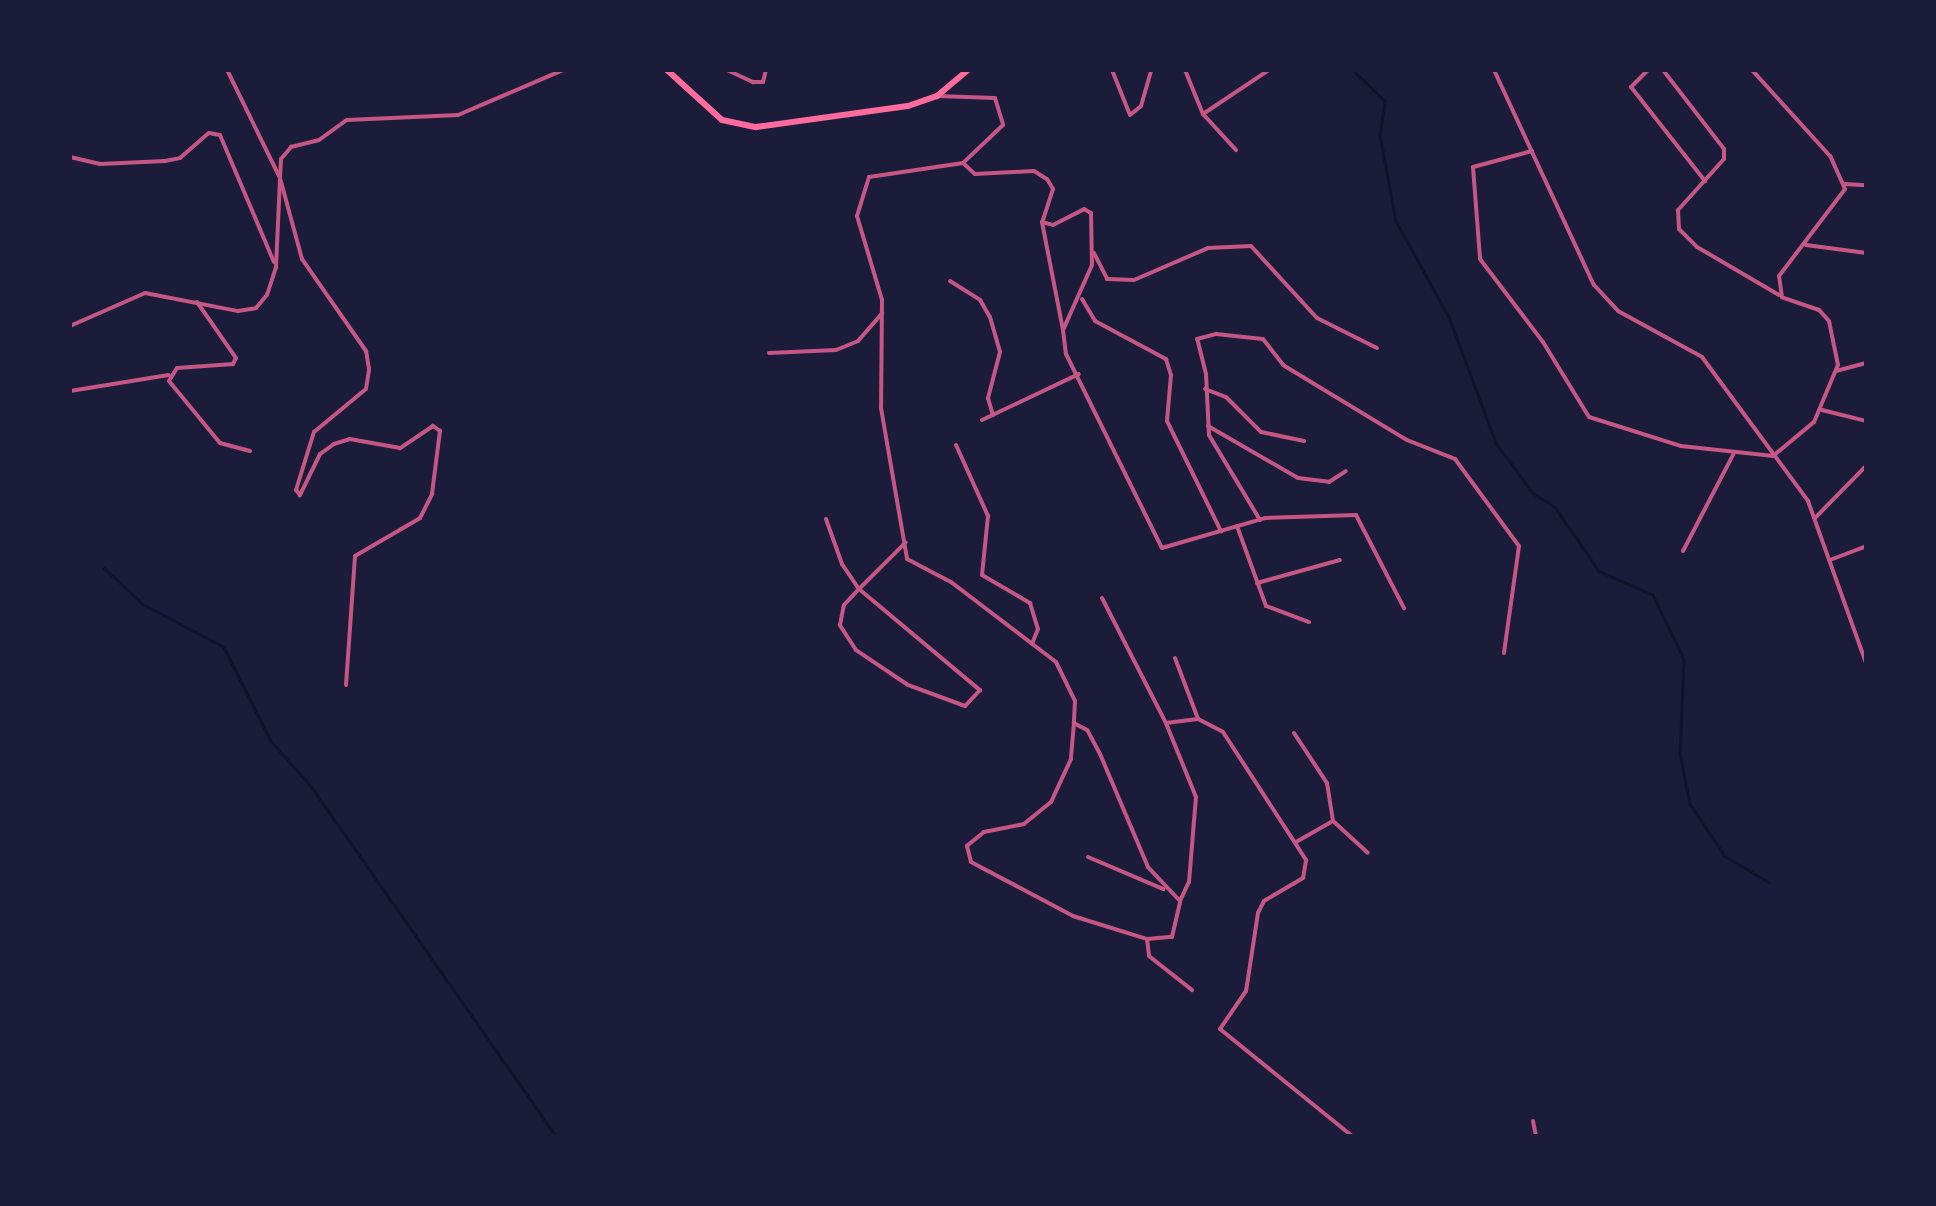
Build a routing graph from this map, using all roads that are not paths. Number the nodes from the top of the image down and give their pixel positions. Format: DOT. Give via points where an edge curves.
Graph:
graph roads {
  1 [pos="227,70"];
  2 [pos="563,70"];
  3 [pos="667,70"];
  4 [pos="727,70"];
  5 [pos="766,70"];
  6 [pos="968,70"];
  7 [pos="1112,70"];
  8 [pos="1151,70"];
  9 [pos="1185,70"];
  10 [pos="1269,70"];
  11 [pos="1494,70"];
  12 [pos="1648,70"];
  13 [pos="1663,70"];
  14 [pos="1752,70"];
  15 [pos="938,96"];
  16 [pos="1203,114"];
  17 [pos="1236,150"];
  18 [pos="1532,151"];
  19 [pos="70,157"];
  20 [pos="962,163"];
  21 [pos="280,178"];
  22 [pos="1706,182"];
  23 [pos="1844,184"];
  24 [pos="1866,185"];
  25 [pos="1042,222"];
  26 [pos="1804,244"];
  27 [pos="1092,248"];
  28 [pos="1866,253"];
  29 [pos="276,267"];
  30 [pos="950,281"];
  31 [pos="1081,296"];
  32 [pos="1782,297"];
  33 [pos="197,302"];
  34 [pos="882,312"];
  35 [pos="70,326"];
  36 [pos="1063,330"];
  37 [pos="1377,348"];
  38 [pos="769,353"];
  39 [pos="1866,363"];
  40 [pos="1836,371"];
  41 [pos="1079,374"];
  42 [pos="170,375"];
  43 [pos="1205,389"];
  44 [pos="70,391"];
  45 [pos="1820,409"];
  46 [pos="993,414"];
  47 [pos="982,420"];
  48 [pos="1866,421"];
  49 [pos="1208,426"];
  50 [pos="1304,442"];
  51 [pos="956,446"];
  52 [pos="250,451"];
  53 [pos="1734,453"];
  54 [pos="1773,456"];
  55 [pos="1866,466"];
  56 [pos="1346,471"];
  57 [pos="1815,518"];
  58 [pos="826,519"];
  59 [pos="1260,520"];
  60 [pos="1237,526"];
  61 [pos="1221,531"];
  62 [pos="906,542"];
  63 [pos="1866,546"];
  64 [pos="1683,550"];
  65 [pos="1340,560"];
  66 [pos="1830,560"];
  67 [pos="1257,583"];
  68 [pos="859,590"];
  69 [pos="1102,598"];
  70 [pos="1404,608"];
  71 [pos="1309,622"];
  72 [pos="1032,644"];
  73 [pos="1504,653"];
  74 [pos="1175,658"];
  75 [pos="1866,663"];
  76 [pos="346,686"];
  77 [pos="1198,719"];
  78 [pos="1074,723"];
  79 [pos="1166,723"];
  80 [pos="1294,734"];
  81 [pos="1333,821"];
  82 [pos="1296,842"];
  83 [pos="1368,853"];
  84 [pos="1088,857"];
  85 [pos="1163,889"];
  86 [pos="1180,902"];
  87 [pos="1147,939"];
  88 [pos="1192,990"];
  89 [pos="1533,1121"];
  90 [pos="1352,1136"];
  91 [pos="1536,1136"];
  1 -- 21 [label="street"];
  2 -- 21 [label="street" via="458,116 347,120 319,140 290,148"];
  3 -- 15 [label="main road" via="722,120 756,127"];
  4 -- 5 [label="street" via="753,82 763,82"];
  6 -- 15 [label="main road"];
  7 -- 8 [label="street" via="1130,115 1141,106"];
  9 -- 16 [label="street"];
  10 -- 16 [label="street"];
  11 -- 18 [label="street"];
  12 -- 22 [label="street" via="1631,87"];
  13 -- 22 [label="street" via="1724,149"];
  14 -- 23 [label="street" via="1830,156"];
  15 -- 20 [label="street" via="994,98 1003,110 996,134"];
  16 -- 17 [label="street"];
  18 -- 53 [label="street" via="1473,167 1480,259 1496,286 1597,424"];
  18 -- 54 [label="street" via="1566,233 1606,303 1702,357"];
  19 -- 29 [label="street" via="100,164 165,161 180,158 209,133 220,135"];
  20 -- 25 [label="street" via="974,174 1034,170 1047,179 1053,190"];
  20 -- 34 [label="street" via="869,177 859,195 857,216 878,273"];
  21 -- 29 [label="street"];
  21 -- 76 [label="street" via="302,259 366,351 369,370 366,389 314,432 296,490 300,495 306,488 320,454 334,444 350,439 400,448 433,426 440,431 432,494 420,518 355,556"];
  22 -- 32 [label="street" via="1678,210 1679,230 1746,280"];
  23 -- 24 [label="street"];
  23 -- 26 [label="street"];
  25 -- 27 [label="street" via="1053,225 1084,209 1091,213"];
  25 -- 36 [label="street"];
  26 -- 28 [label="street"];
  26 -- 32 [label="street" via="1778,276"];
  27 -- 31 [label="street"];
  27 -- 37 [label="street" via="1107,279 1134,280 1208,248 1251,246 1317,318"];
  29 -- 33 [label="street" via="256,308 238,312"];
  30 -- 46 [label="street" via="980,300 990,317 1000,352 988,398"];
  31 -- 36 [label="street"];
  31 -- 61 [label="street" via="1095,322 1166,359 1167,421"];
  32 -- 40 [label="street" via="1818,310 1828,322 1838,350"];
  33 -- 35 [label="street" via="145,293"];
  33 -- 42 [label="street" via="236,358 233,364 177,368"];
  34 -- 38 [label="street" via="858,340 836,350"];
  34 -- 62 [label="street" via="882,408"];
  36 -- 41 [label="street"];
  39 -- 40 [label="street"];
  40 -- 45 [label="street"];
  41 -- 46 [label="street"];
  41 -- 61 [label="street" via="1162,548"];
  42 -- 44 [label="street"];
  42 -- 52 [label="street" via="220,443"];
  43 -- 49 [label="street"];
  43 -- 50 [label="street" via="1226,397 1262,432"];
  43 -- 73 [label="street" via="1196,339 1262,339 1283,365 1316,386 1407,440 1455,459 1519,546"];
  45 -- 48 [label="street"];
  45 -- 54 [label="street"];
  46 -- 47 [label="street"];
  49 -- 56 [label="street" via="1298,478 1329,482"];
  49 -- 59 [label="street" via="1228,476"];
  51 -- 72 [label="street" via="988,516 982,575 1030,603 1038,629"];
  53 -- 54 [label="street"];
  53 -- 64 [label="street"];
  54 -- 57 [label="street"];
  55 -- 57 [label="street"];
  57 -- 66 [label="street"];
  58 -- 68 [label="street"];
  59 -- 60 [label="street"];
  59 -- 70 [label="street" via="1356,515"];
  60 -- 61 [label="street"];
  60 -- 67 [label="street"];
  62 -- 68 [label="street"];
  62 -- 72 [label="street" via="906,559 951,582"];
  63 -- 66 [label="street"];
  65 -- 67 [label="street"];
  66 -- 75 [label="street"];
  67 -- 71 [label="street" via="1266,606"];
  68 -- 68 [label="street" via="840,616 856,650 942,702 972,702 980,690"];
  69 -- 79 [label="street"];
  72 -- 78 [label="street" via="1056,662 1075,701"];
  74 -- 77 [label="street"];
  77 -- 79 [label="street"];
  77 -- 82 [label="street" via="1223,732"];
  78 -- 85 [label="street" via="1087,730"];
  78 -- 87 [label="street" via="1072,759 1051,802 1024,824 984,832 967,846 970,862 1073,916"];
  79 -- 86 [label="street" via="1196,796 1189,882"];
  80 -- 81 [label="street" via="1327,783"];
  81 -- 82 [label="street"];
  81 -- 83 [label="street"];
  82 -- 90 [label="street" via="1306,860 1303,878 1264,901 1246,991 1220,1030"];
  84 -- 85 [label="street"];
  85 -- 86 [label="street"];
  86 -- 87 [label="street" via="1172,937"];
  87 -- 88 [label="street" via="1149,956"];
  89 -- 91 [label="street"];
}
